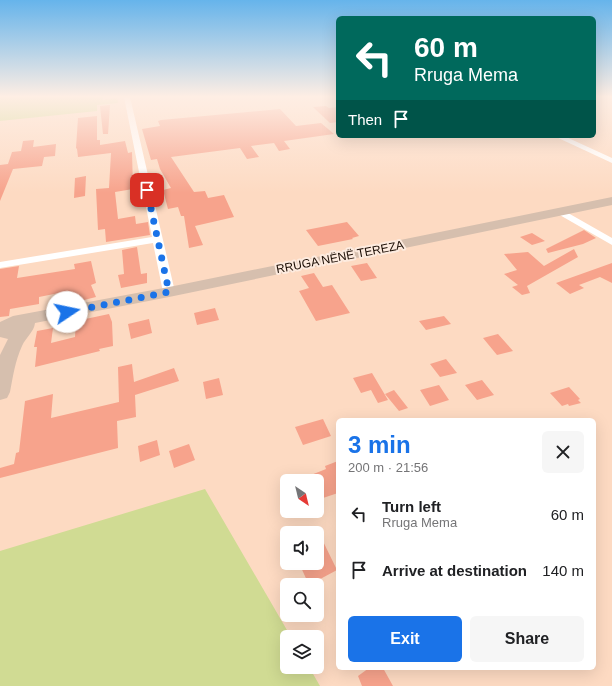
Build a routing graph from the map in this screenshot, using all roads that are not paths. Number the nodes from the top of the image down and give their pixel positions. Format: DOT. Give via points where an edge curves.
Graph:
graph roads {
  1 [pos="134,129"];
  2 [pos="562,138"];
  3 [pos="612,161"];
  4 [pos="612,201"];
  5 [pos="561,212"];
  6 [pos="158,239"];
  7 [pos="612,242"];
  8 [pos="0,265"];
  9 [pos="169,292"];
  10 [pos="11,328"];
  11 [pos="4,356"];
  12 [pos="0,392"];
  1 -- 6 [label="street"];
  2 -- 3 [label="street"];
  4 -- 5 [label="main road, RRUGA NËNË TEREZA"];
  5 -- 7 [label="street"];
  5 -- 9 [label="main road, RRUGA NËNË TEREZA"];
  6 -- 8 [label="street"];
  6 -- 9 [label="street"];
  9 -- 10 [label="main road, RRUGA NËNË TEREZA" via="67,312"];
  10 -- 11 [label="main road"];
  11 -- 12 [label="main road"];
}
